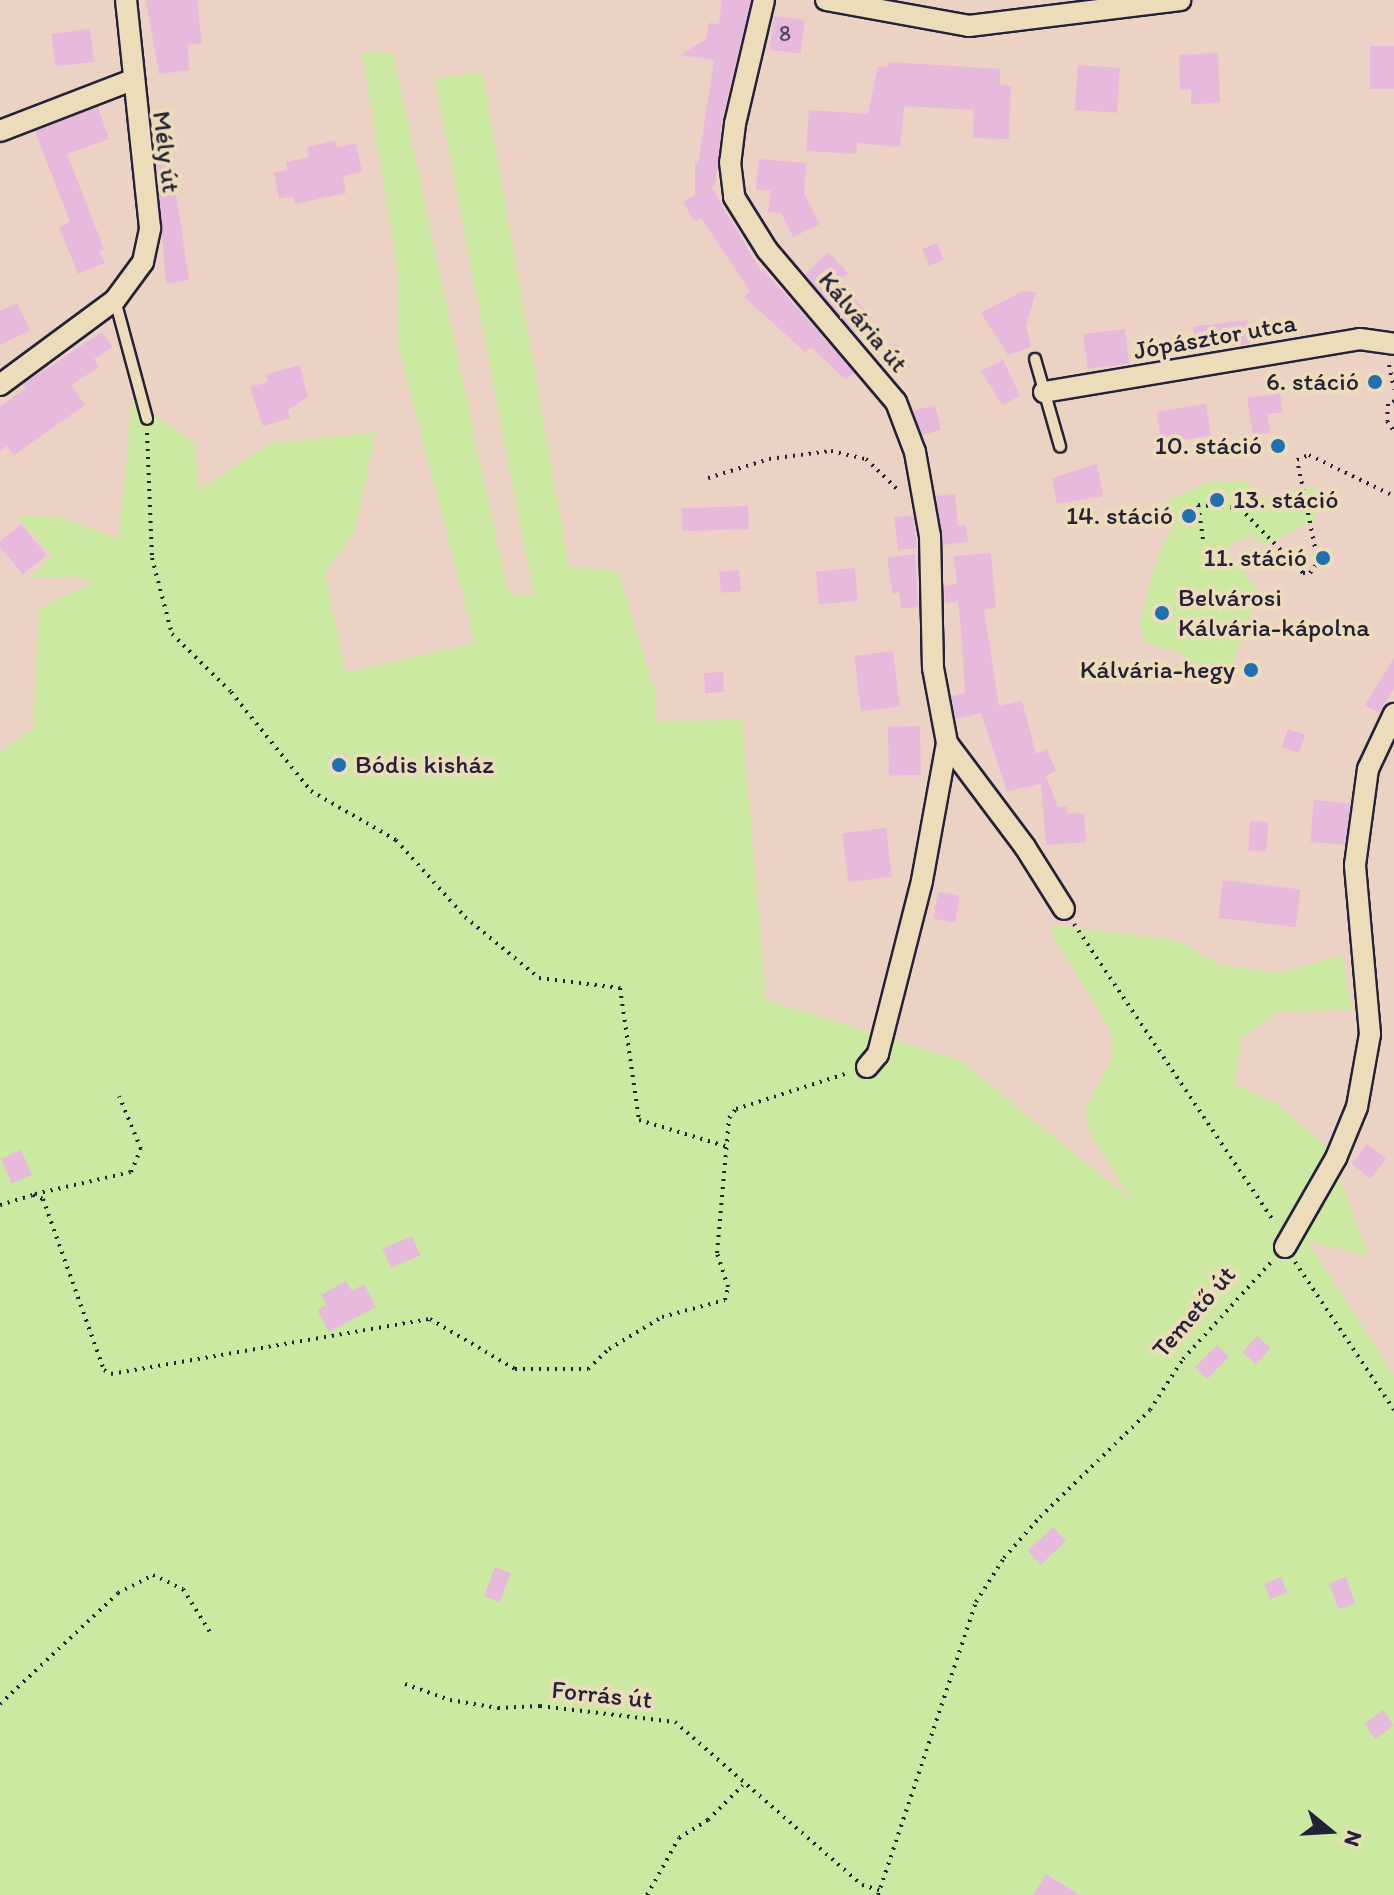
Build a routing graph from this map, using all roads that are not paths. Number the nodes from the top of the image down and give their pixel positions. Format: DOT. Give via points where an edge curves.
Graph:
graph roads {
  1 [pos="126,0"];
  2 [pos="764,0"];
  3 [pos="826,0"];
  4 [pos="1180,0"];
  5 [pos="132,80"];
  6 [pos="0,131"];
  7 [pos="115,300"];
  8 [pos="1394,344"];
  9 [pos="1035,359"];
  10 [pos="0,385"];
  11 [pos="1044,392"];
  12 [pos="147,419"];
  13 [pos="1060,446"];
  14 [pos="1394,714"];
  15 [pos="947,743"];
  16 [pos="1064,909"];
  17 [pos="872,1061"];
  18 [pos="1285,1247"];
  1 -- 5 [label="street, Mély út"];
  2 -- 15 [label="street, Kálvária út" via="735,124 730,162 734,197 767,250 896,402 915,452 923,495 934,587 933,668"];
  3 -- 4 [label="street" via="969,26"];
  5 -- 6 [label="street"];
  5 -- 7 [label="street, Mély út" via="150,228 136,278"];
  7 -- 10 [label="street, Mély út"];
  7 -- 12 [label="lane"];
  8 -- 11 [label="street, Jópásztor utca" via="1360,339"];
  9 -- 11 [label="lane"];
  11 -- 13 [label="lane"];
  14 -- 18 [label="street" via="1368,769 1355,865 1370,1034 1357,1107 1336,1158"];
  15 -- 16 [label="street, Kálvária út"];
  15 -- 17 [label="street, Kálvária út" via="922,881"];
}
